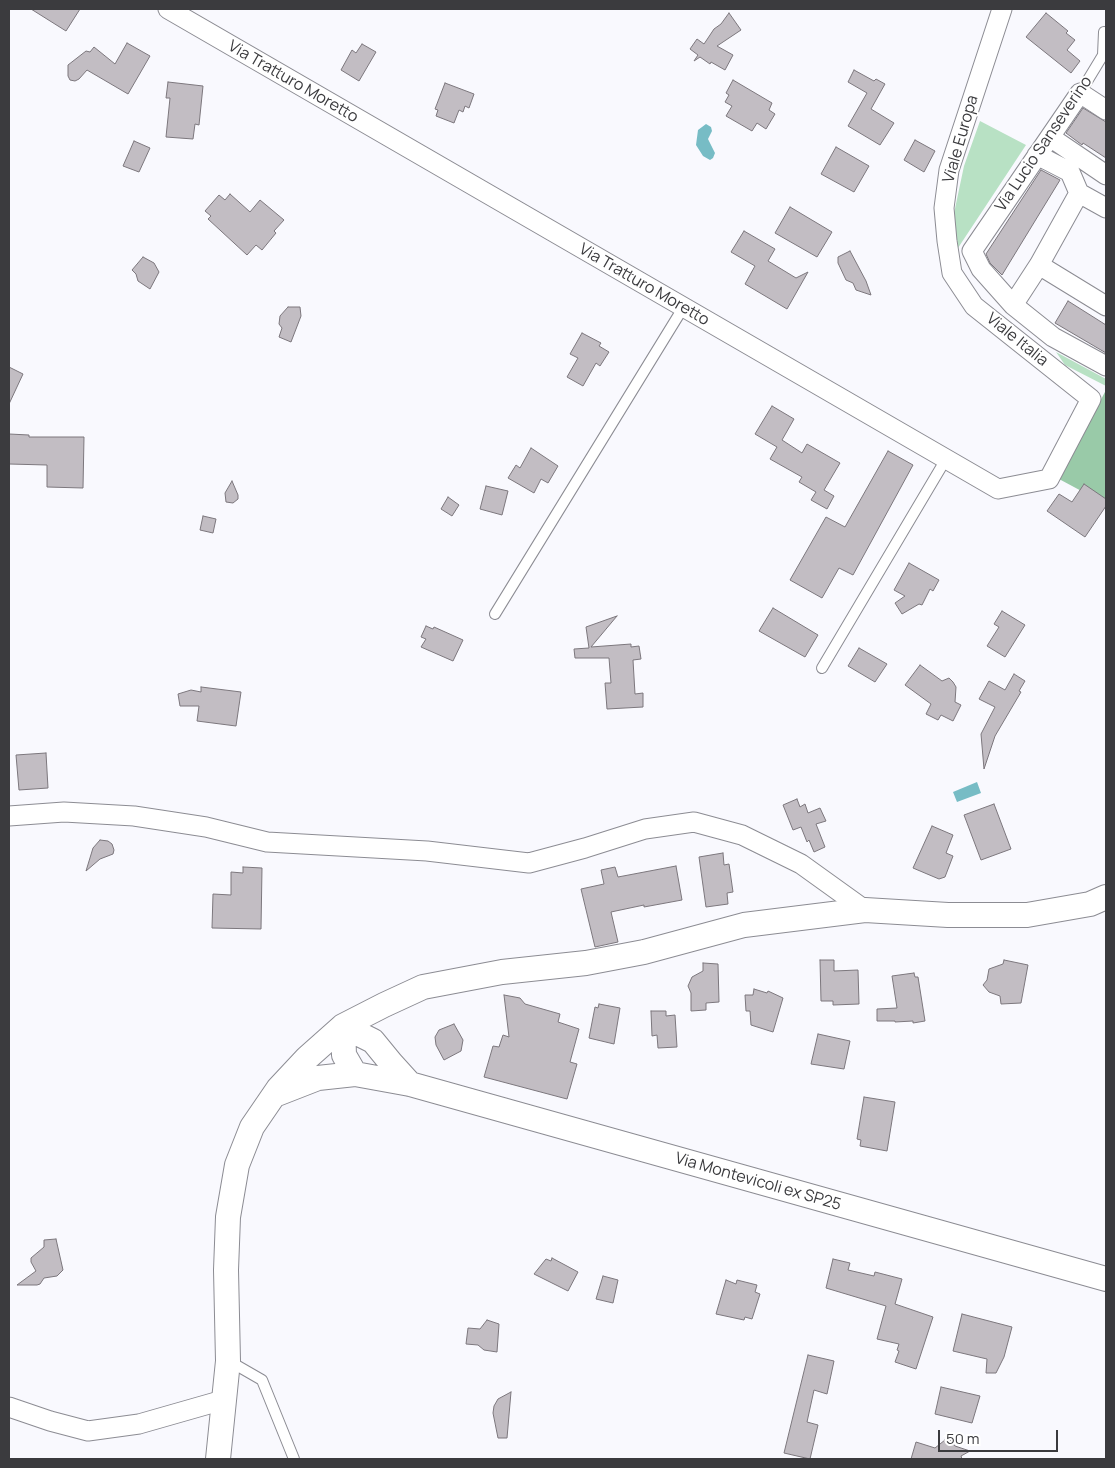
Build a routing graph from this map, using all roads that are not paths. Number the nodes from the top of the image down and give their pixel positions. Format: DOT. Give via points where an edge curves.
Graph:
graph roads {
  1 [pos="168,9"];
  2 [pos="1002,9"];
  3 [pos="1104,32"];
  4 [pos="1080,93"];
  5 [pos="1106,110"];
  6 [pos="1050,137"];
  7 [pos="1037,155"];
  8 [pos="1106,175"];
  9 [pos="1079,193"];
  10 [pos="1106,208"];
  11 [pos="1038,265"];
  12 [pos="952,273"];
  13 [pos="1013,305"];
  14 [pos="1106,306"];
  15 [pos="683,308"];
  16 [pos="1053,337"];
  17 [pos="1040,359"];
  18 [pos="1106,366"];
  19 [pos="1091,399"];
  20 [pos="946,459"];
  21 [pos="495,614"];
  22 [pos="822,668"];
  23 [pos="9,816"];
  24 [pos="1106,897"];
  25 [pos="865,910"];
  26 [pos="388,1003"];
  27 [pos="343,1026"];
  28 [pos="391,1064"];
  29 [pos="355,1074"];
  30 [pos="410,1084"];
  31 [pos="273,1096"];
  32 [pos="1106,1279"];
  33 [pos="228,1361"];
  34 [pos="223,1400"];
  35 [pos="9,1408"];
  36 [pos="218,1459"];
  37 [pos="294,1459"];
  1 -- 15 [label="street, Via Tratturo Moretto"];
  2 -- 12 [label="street, Viale Europa" via="949,170 944,208"];
  3 -- 4 [label="lane, Via Lucio Sanseverino" via="1103,55"];
  4 -- 5 [label="street"];
  4 -- 6 [label="street, Via Lucio Sanseverino"];
  6 -- 7 [label="street, Via Lucio Sanseverino"];
  6 -- 8 [label="street"];
  7 -- 9 [label="street" via="1070,172"];
  7 -- 13 [label="street, Via Lucio Sanseverino" via="972,251 981,269"];
  9 -- 10 [label="street"];
  9 -- 11 [label="street"];
  11 -- 13 [label="street"];
  11 -- 14 [label="street"];
  12 -- 17 [label="street, Viale Italia" via="974,306"];
  13 -- 16 [label="street"];
  15 -- 20 [label="street, Via Tratturo Moretto"];
  15 -- 21 [label="lane"];
  16 -- 17 [label="street"];
  16 -- 18 [label="street"];
  17 -- 19 [label="street, Viale Italia"];
  19 -- 20 [label="street, Via Tratturo Moretto" via="1049,479 998,489"];
  20 -- 22 [label="lane"];
  23 -- 25 [label="street" via="64,812 134,816 206,827 267,842 427,851 529,863 645,829 694,822 742,834 801,864"];
  24 -- 25 [label="street" via="1090,904 1027,915"];
  25 -- 26 [label="street" via="744,925 644,952 423,987"];
  26 -- 27 [label="street"];
  26 -- 28 [label="street" via="384,1028"];
  27 -- 28 [label="street" via="373,1041"];
  27 -- 29 [label="street" via="344,1055"];
  27 -- 31 [label="street" via="307,1058"];
  28 -- 30 [label="street"];
  29 -- 30 [label="street, Via Montevicoli ex SP25"];
  29 -- 31 [label="street, Via Montevicoli ex SP25" via="318,1078"];
  30 -- 32 [label="street, Via Montevicoli ex SP25"];
  31 -- 33 [label="street" via="252,1127 237,1165 228,1217"];
  33 -- 34 [label="street"];
  33 -- 37 [label="lane" via="262,1380"];
  34 -- 35 [label="street" via="139,1424 88,1431"];
  34 -- 36 [label="street"];
}
